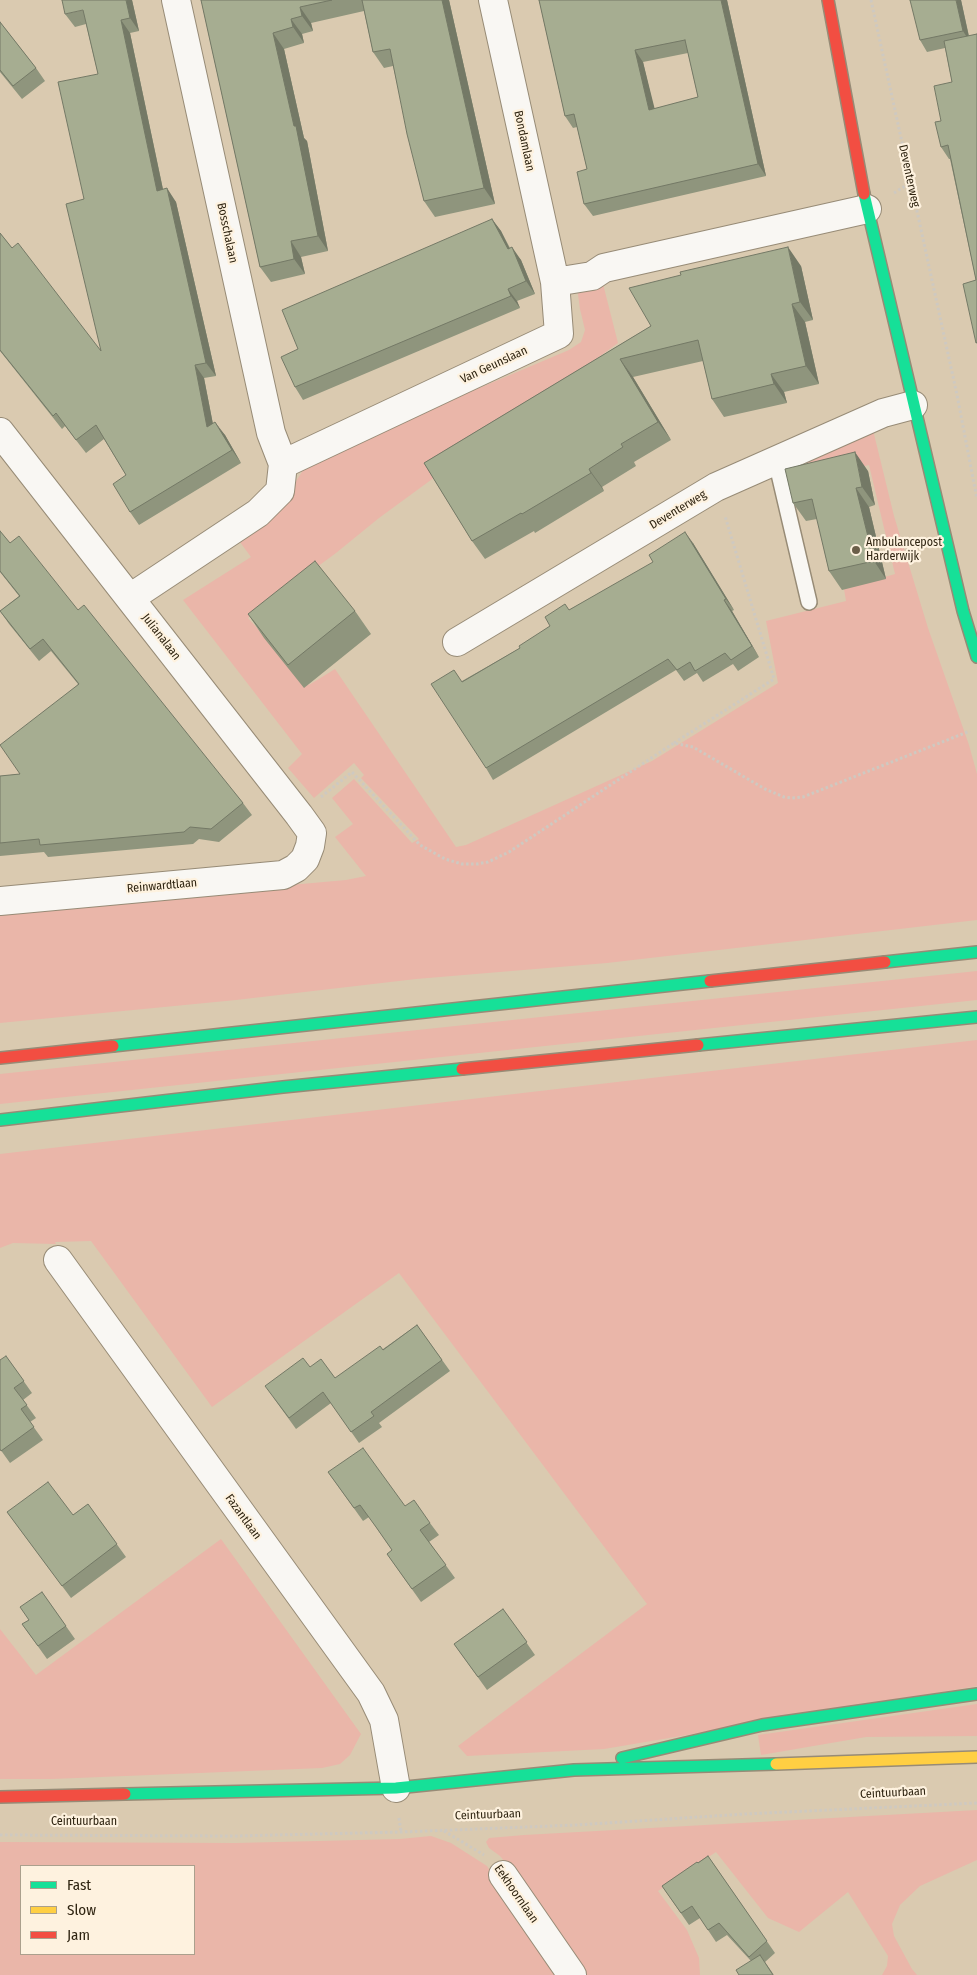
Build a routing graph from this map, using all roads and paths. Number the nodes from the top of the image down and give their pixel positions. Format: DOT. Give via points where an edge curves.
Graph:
graph roads {
  1 [pos="176,0"];
  2 [pos="494,0"];
  3 [pos="828,0"];
  4 [pos="871,0"];
  5 [pos="868,208"];
  6 [pos="556,282"];
  7 [pos="912,406"];
  8 [pos="0,432"];
  9 [pos="776,461"];
  10 [pos="283,464"];
  11 [pos="716,487"];
  12 [pos="977,499"];
  13 [pos="130,598"];
  14 [pos="809,602"];
  15 [pos="970,609"];
  16 [pos="457,642"];
  17 [pos="977,657"];
  18 [pos="970,732"];
  19 [pos="674,744"];
  20 [pos="299,814"];
  21 [pos="310,846"];
  22 [pos="0,901"];
  23 [pos="977,952"];
  24 [pos="977,1017"];
  25 [pos="0,1058"];
  26 [pos="0,1120"];
  27 [pos="58,1260"];
  28 [pos="977,1694"];
  29 [pos="977,1756"];
  30 [pos="574,1770"];
  31 [pos="396,1788"];
  32 [pos="0,1797"];
  33 [pos="977,1803"];
  34 [pos="443,1830"];
  35 [pos="0,1835"];
  36 [pos="503,1875"];
  37 [pos="572,1975"];
  1 -- 10 [label="street, Bosschalaan" via="271,432"];
  2 -- 6 [label="street, Bondamlaan"];
  3 -- 5 [label="main road"];
  4 -- 12 [label="path, Deventerweg"];
  5 -- 6 [label="street" via="604,268 592,276"];
  5 -- 7 [label="main road"];
  6 -- 10 [label="street, Van Geunslaan" via="559,334"];
  7 -- 9 [label="street, Deventerweg" via="883,413"];
  7 -- 15 [label="main road"];
  8 -- 13 [label="street, Julianalaan"];
  9 -- 11 [label="street, Deventerweg"];
  9 -- 14 [label="lane"];
  10 -- 13 [label="street" via="280,491 258,513"];
  11 -- 16 [label="street, Deventerweg"];
  11 -- 19 [label="path" via="774,679"];
  13 -- 20 [label="street, Julianalaan"];
  15 -- 17 [label="main road"];
  18 -- 19 [label="path" via="803,797 792,798 766,789 693,747"];
  19 -- 20 [label="path" via="509,852 478,864 445,859 420,845 352,772"];
  20 -- 21 [label="street, Julianalaan" via="312,833"];
  21 -- 22 [label="street, Reinwardtlaan" via="305,859 283,875"];
  23 -- 25 [label="main road"];
  24 -- 26 [label="main road" via="283,1087"];
  27 -- 31 [label="street, Fazantlaan" via="371,1693 384,1720"];
  28 -- 30 [label="main road, Ceintuurbaan" via="762,1725"];
  29 -- 30 [label="main road, Ceintuurbaan"];
  30 -- 31 [label="main road, Ceintuurbaan"];
  31 -- 32 [label="main road, Ceintuurbaan"];
  33 -- 34 [label="path, Ceintuurbaan"];
  34 -- 35 [label="path, Ceintuurbaan" via="236,1836"];
  34 -- 36 [label="path, Eekhoornlaan" via="480,1852"];
  36 -- 37 [label="street, Eekhoornlaan"];
}
